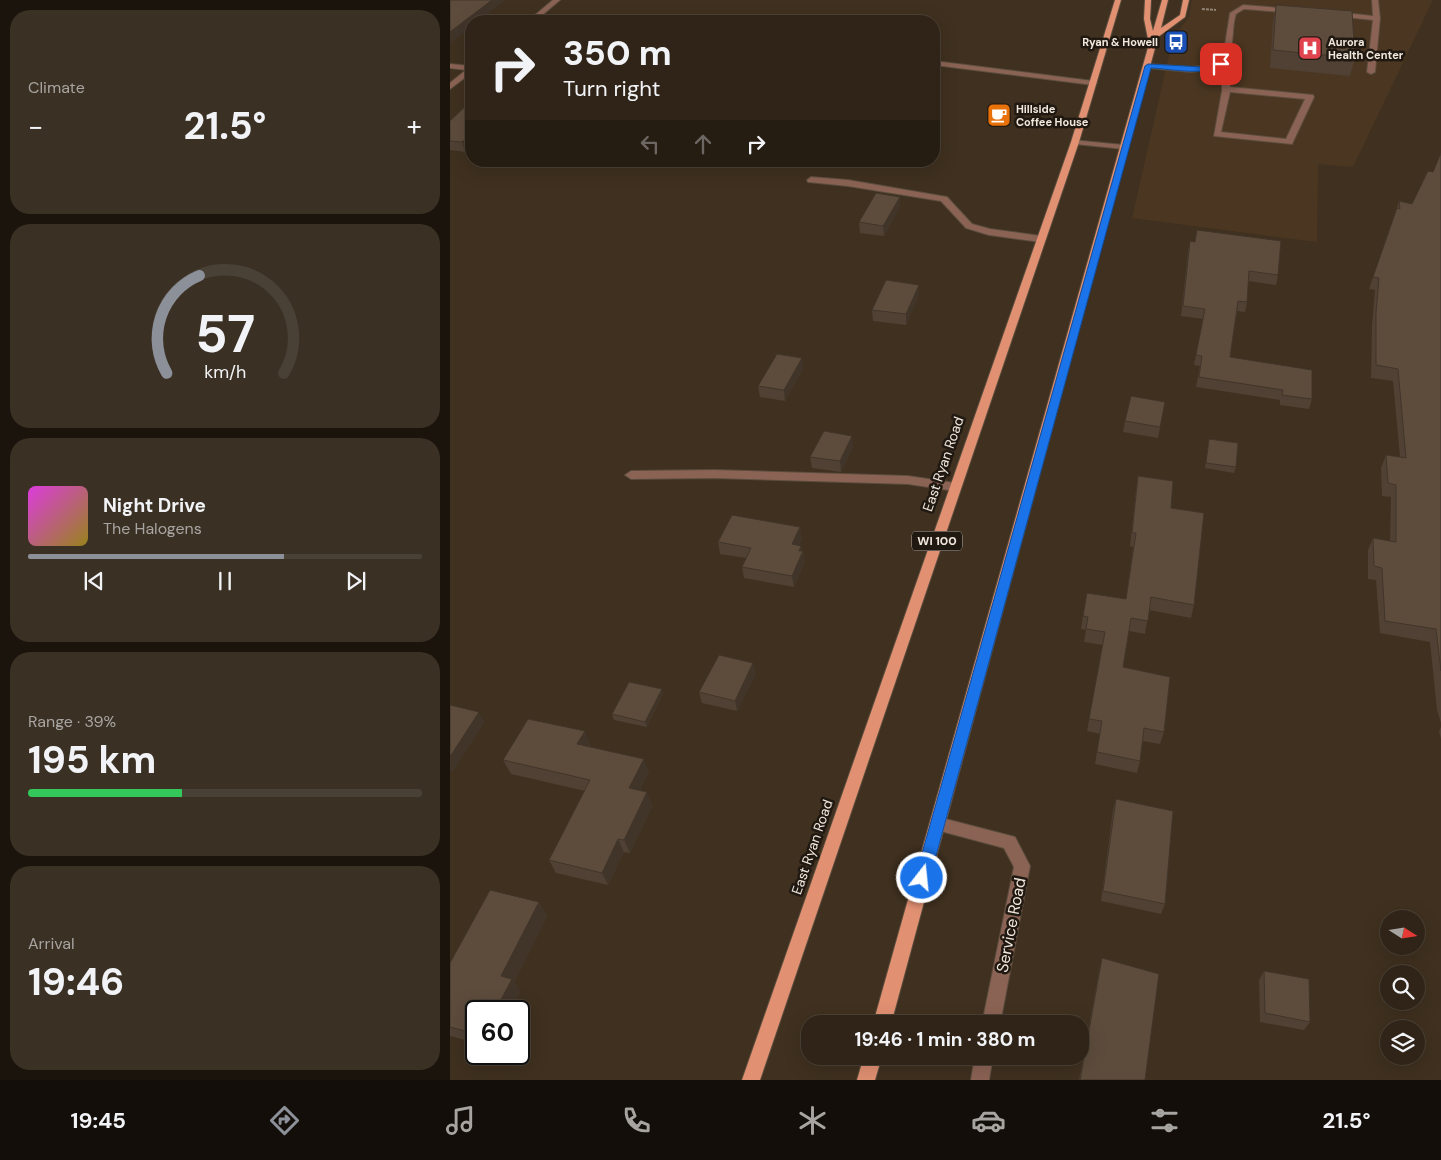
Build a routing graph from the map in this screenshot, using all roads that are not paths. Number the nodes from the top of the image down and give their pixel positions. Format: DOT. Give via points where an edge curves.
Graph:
graph roads {
  1 [pos="557,0"];
  2 [pos="1118,0"];
  3 [pos="1148,0"];
  4 [pos="1165,0"];
  5 [pos="1186,0"];
  6 [pos="1375,0"];
  7 [pos="1243,3"];
  8 [pos="1304,12"];
  9 [pos="1331,14"];
  10 [pos="538,15"];
  11 [pos="1377,18"];
  12 [pos="1156,34"];
  13 [pos="1153,45"];
  14 [pos="940,65"];
  15 [pos="450,66"];
  16 [pos="1148,66"];
  17 [pos="1214,67"];
  18 [pos="465,68"];
  19 [pos="1371,72"];
  20 [pos="465,74"];
  21 [pos="1093,83"];
  22 [pos="450,87"];
  23 [pos="1226,88"];
  24 [pos="1076,142"];
  25 [pos="1124,147"];
  26 [pos="811,180"];
  27 [pos="1041,239"];
  28 [pos="631,475"];
  29 [pos="955,487"];
  30 [pos="938,824"];
  31 [pos="885,1015"];
  32 [pos="993,1015"];
  33 [pos="870,1065"];
  34 [pos="982,1065"];
  35 [pos="751,1080"];
  36 [pos="866,1080"];
  37 [pos="980,1080"];
  1 -- 10 [label="street"];
  2 -- 21 [label="main road, East Ryan Road / WI 100"];
  3 -- 13 [label="main road" via="1147,19"];
  4 -- 12 [label="main road"];
  5 -- 12 [label="main road" via="1183,16"];
  6 -- 11 [label="street"];
  7 -- 8 [label="street"];
  7 -- 17 [label="street" via="1232,14 1225,57"];
  9 -- 11 [label="street"];
  11 -- 19 [label="street"];
  12 -- 13 [label="main road"];
  13 -- 16 [label="main road"];
  14 -- 21 [label="street"];
  15 -- 18 [label="street"];
  16 -- 17 [label="street"];
  16 -- 25 [label="main road"];
  17 -- 23 [label="street" via="1226,77"];
  20 -- 22 [label="street"];
  21 -- 24 [label="main road, East Ryan Road / WI 100"];
  23 -- 23 [label="street" via="1217,134 1289,142 1310,97"];
  24 -- 25 [label="street"];
  24 -- 27 [label="main road, East Ryan Road / WI 100"];
  25 -- 30 [label="main road"];
  26 -- 27 [label="street" via="944,199 969,226"];
  27 -- 29 [label="main road, East Ryan Road / WI 100"];
  28 -- 29 [label="street" via="898,479"];
  29 -- 35 [label="main road, East Ryan Road / WI 100"];
  30 -- 31 [label="main road"];
  30 -- 32 [label="street, Service Road" via="1009,842 1022,866"];
  33 -- 36 [label="main road"];
  34 -- 37 [label="street"];
}
